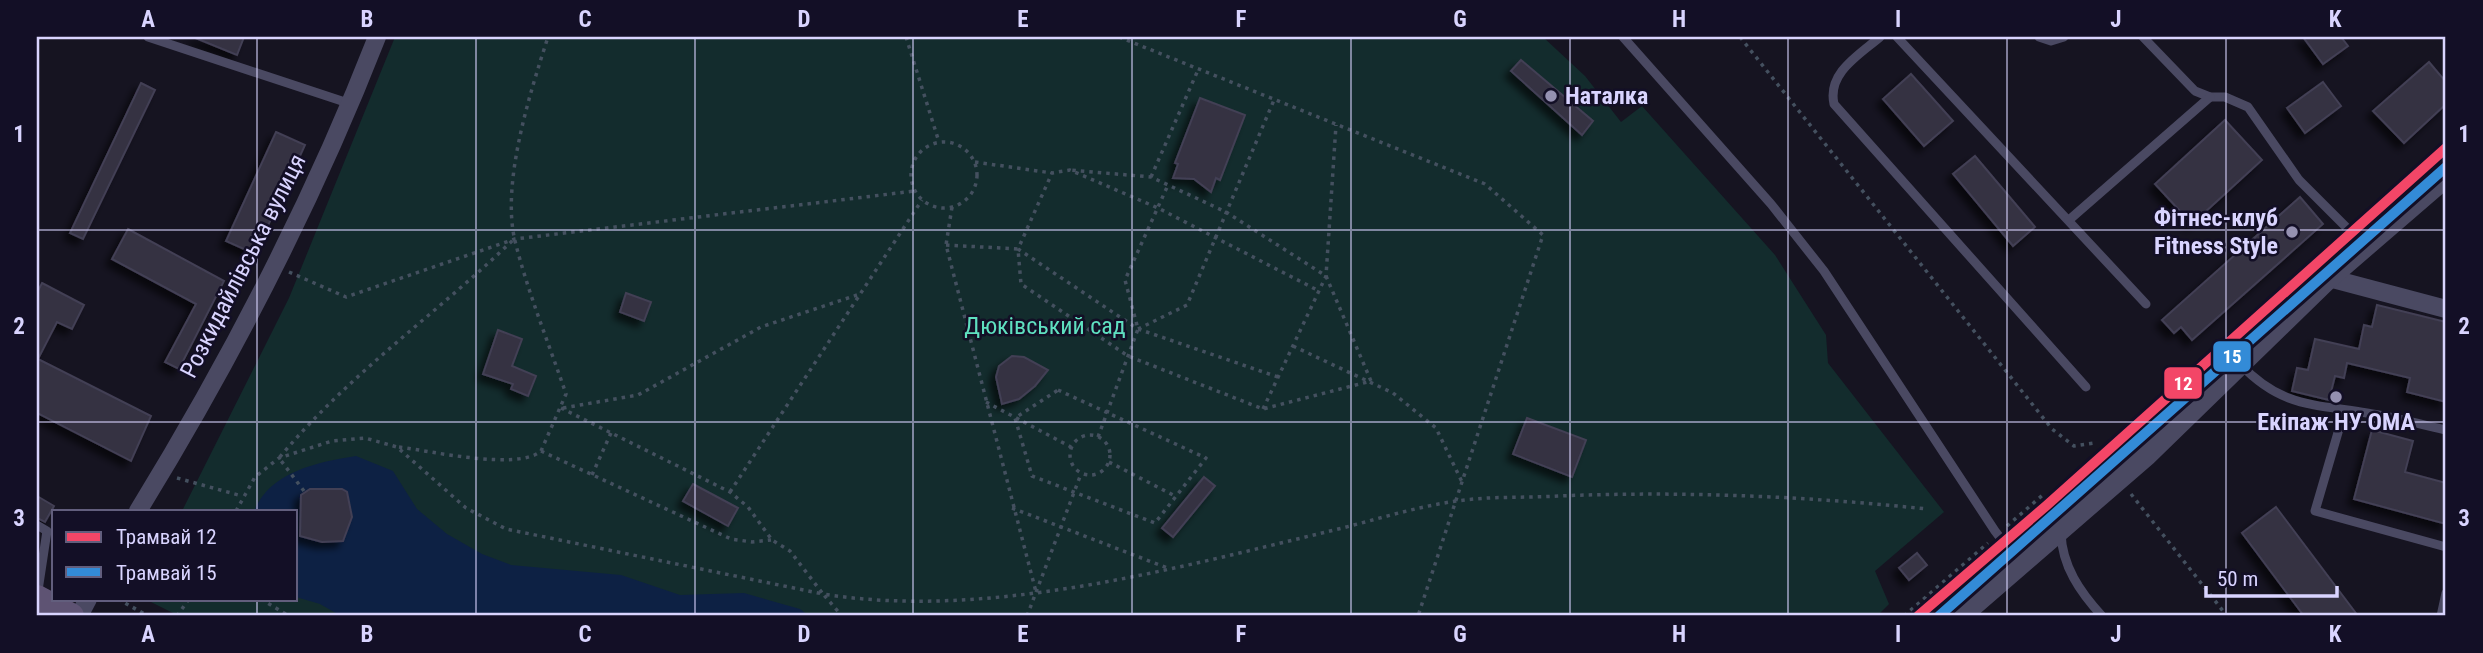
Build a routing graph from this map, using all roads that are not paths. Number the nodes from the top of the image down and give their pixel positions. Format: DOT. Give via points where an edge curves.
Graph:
graph roads {
  1 [pos="148,37"];
  2 [pos="377,37"];
  3 [pos="1622,37"];
  4 [pos="1880,37"];
  5 [pos="1897,37"];
  6 [pos="2039,37"];
  7 [pos="2064,37"];
  8 [pos="2143,37"];
  9 [pos="2210,97"];
  10 [pos="351,104"];
  11 [pos="2446,177"];
  12 [pos="2069,220"];
  13 [pos="2366,246"];
  14 [pos="2329,278"];
  15 [pos="2146,304"];
  16 [pos="2446,309"];
  17 [pos="2239,364"];
  18 [pos="2086,387"];
  19 [pos="2344,412"];
  20 [pos="2446,430"];
  21 [pos="139,510"];
  22 [pos="37,525"];
  23 [pos="2061,531"];
  24 [pos="2446,547"];
  25 [pos="2021,565"];
  26 [pos="2446,593"];
  27 [pos="37,598"];
  28 [pos="87,600"];
  29 [pos="71,616"];
  30 [pos="79,616"];
  31 [pos="1961,616"];
  32 [pos="2102,616"];
  33 [pos="2441,616"];
  1 -- 10 [label="lane"];
  2 -- 10 [label="street, Розкидайлівська вулиця"];
  3 -- 25 [label="lane" via="1771,204 1824,271"];
  4 -- 18 [label="lane" via="1837,75 1831,92 1834,104"];
  5 -- 12 [label="lane"];
  6 -- 7 [label="lane" via="2051,41"];
  8 -- 9 [label="lane" via="2195,90"];
  9 -- 12 [label="lane"];
  9 -- 13 [label="lane" via="2225,97 2248,107 2299,180"];
  10 -- 21 [label="street, Розкидайлівська вулиця" via="275,266"];
  11 -- 13 [label="street"];
  12 -- 15 [label="lane"];
  13 -- 14 [label="street"];
  14 -- 16 [label="street"];
  14 -- 17 [label="street"];
  17 -- 19 [label="lane" via="2278,396"];
  17 -- 23 [label="street"];
  19 -- 20 [label="lane" via="2365,412"];
  19 -- 24 [label="lane" via="2315,511"];
  22 -- 27 [label="lane" via="47,531"];
  23 -- 25 [label="street"];
  23 -- 32 [label="lane" via="2062,553 2078,590"];
  25 -- 31 [label="street"];
  26 -- 33 [label="lane"];
  27 -- 29 [label="main road"];
  28 -- 30 [label="street"];
}
